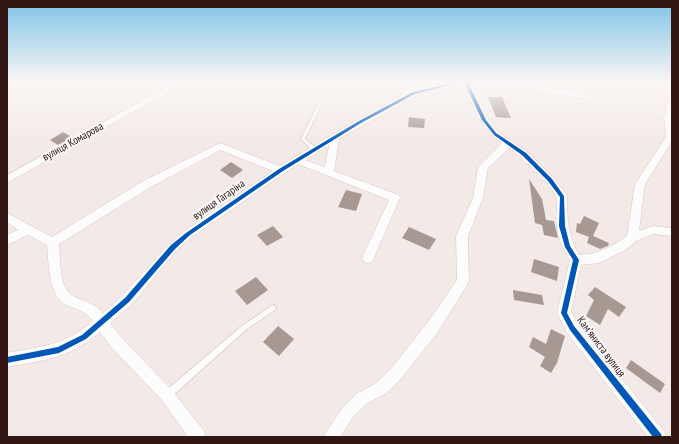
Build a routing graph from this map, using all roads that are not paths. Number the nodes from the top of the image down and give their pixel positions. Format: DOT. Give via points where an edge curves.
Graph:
graph roads {
  1 [pos="672,102"];
  2 [pos="145,103"];
  3 [pos="320,103"];
  4 [pos="397,103"];
  5 [pos="475,103"];
  6 [pos="335,137"];
  7 [pos="508,144"];
  8 [pos="314,149"];
  9 [pos="296,160"];
  10 [pos="281,170"];
  11 [pos="329,173"];
  12 [pos="7,179"];
  13 [pos="7,217"];
  14 [pos="28,230"];
  15 [pos="672,232"];
  16 [pos="632,238"];
  17 [pos="7,240"];
  18 [pos="53,242"];
  19 [pos="368,258"];
  20 [pos="576,260"];
  21 [pos="274,308"];
  22 [pos="102,322"];
  23 [pos="7,360"];
  24 [pos="167,395"];
  25 [pos="198,437"];
  26 [pos="330,437"];
  27 [pos="658,437"];
  1 -- 16 [label="street" via="668,117 670,137 640,184"];
  2 -- 12 [label="street, вулиця Комарова"];
  3 -- 8 [label="lane" via="303,139"];
  4 -- 6 [label="street, вулиця Гагаріна"];
  5 -- 7 [label="street" via="495,134"];
  6 -- 8 [label="street, вулиця Гагаріна"];
  6 -- 11 [label="street"];
  7 -- 20 [label="street" via="524,154 550,180 562,197 562,226 568,247"];
  7 -- 26 [label="street" via="483,167 478,198 462,236 462,281 432,327 394,376 380,389 361,399"];
  8 -- 9 [label="street, вулиця Гагаріна"];
  9 -- 10 [label="street, вулиця Гагаріна"];
  9 -- 11 [label="street"];
  10 -- 18 [label="street" via="220,146 147,184"];
  10 -- 22 [label="street, вулиця Гагаріна" via="173,246 127,300"];
  11 -- 19 [label="street" via="395,198"];
  13 -- 14 [label="street"];
  14 -- 17 [label="street"];
  14 -- 18 [label="street"];
  15 -- 16 [label="street" via="652,230"];
  16 -- 20 [label="street" via="622,247 595,259"];
  18 -- 22 [label="street" via="60,291 69,300 96,313"];
  20 -- 27 [label="street, Камʼяниста вулиця" via="564,313 572,328"];
  21 -- 24 [label="lane" via="245,327"];
  22 -- 23 [label="street, вулиця Гагаріна" via="84,337 59,350"];
  22 -- 24 [label="street" via="117,343"];
  24 -- 25 [label="street"];
}
